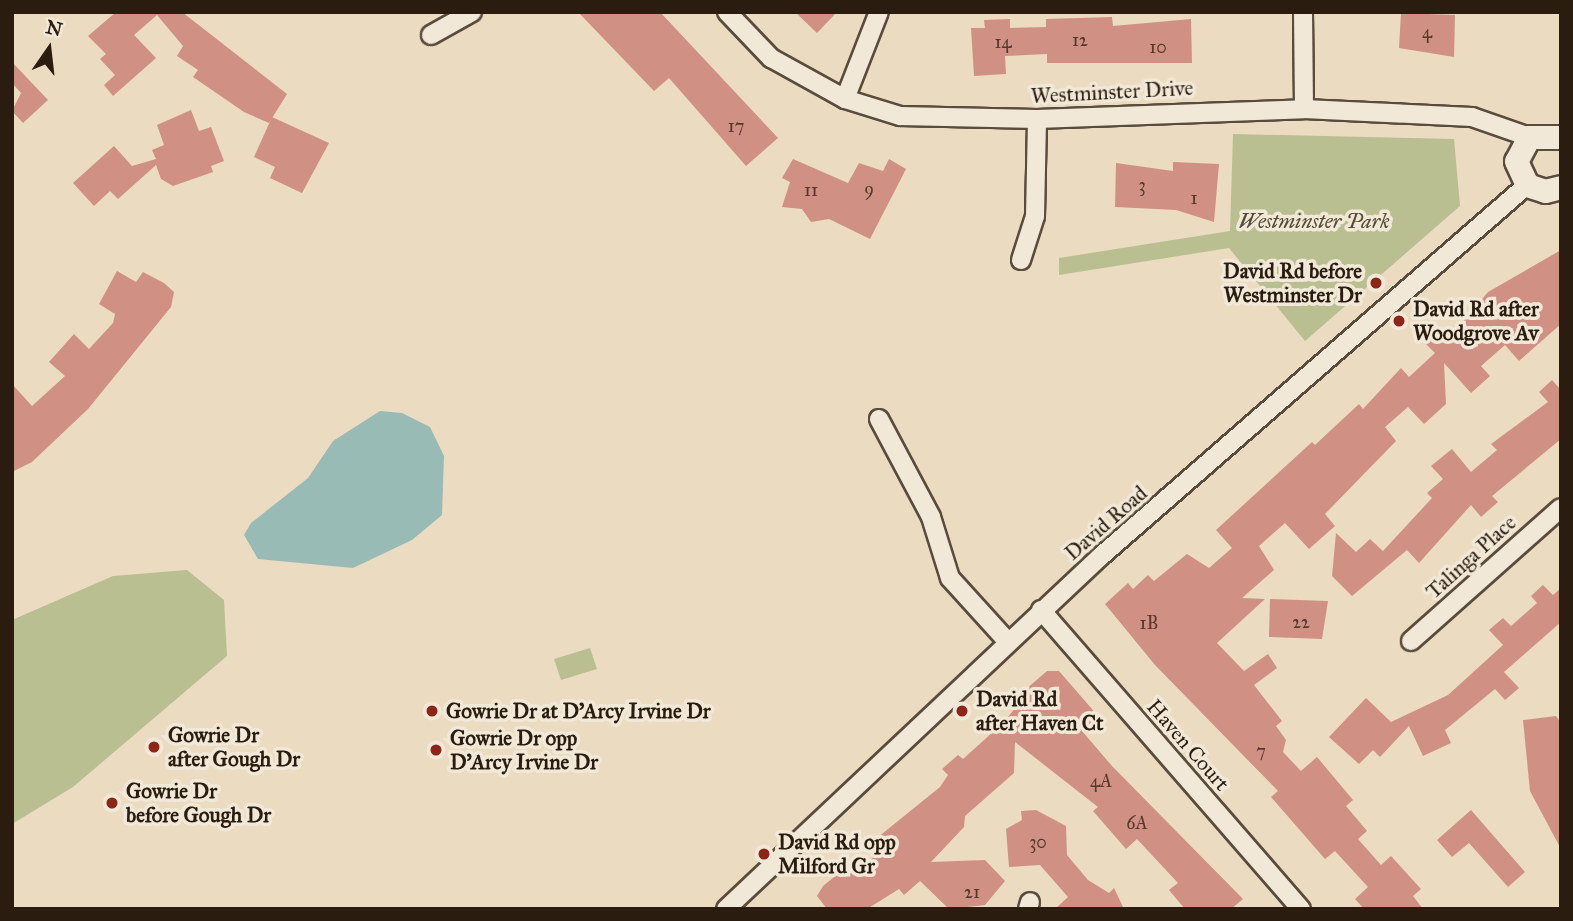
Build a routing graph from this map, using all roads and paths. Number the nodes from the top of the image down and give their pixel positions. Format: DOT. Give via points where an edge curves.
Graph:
graph roads {
  1 [pos="472,12"];
  2 [pos="727,12"];
  3 [pos="879,12"];
  4 [pos="1303,12"];
  5 [pos="431,35"];
  6 [pos="845,99"];
  7 [pos="1304,109"];
  8 [pos="1037,119"];
  9 [pos="1529,137"];
  10 [pos="1561,137"];
  11 [pos="1527,185"];
  12 [pos="1561,187"];
  13 [pos="1021,260"];
  14 [pos="879,419"];
  15 [pos="1561,508"];
  16 [pos="1041,610"];
  17 [pos="1411,641"];
  18 [pos="1008,642"];
  19 [pos="726,909"];
  20 [pos="1301,909"];
  1 -- 5 [label="street"];
  2 -- 6 [label="street, Westminster Drive" via="771,58"];
  3 -- 6 [label="street"];
  4 -- 7 [label="street"];
  6 -- 8 [label="street, Westminster Drive" via="900,116"];
  7 -- 8 [label="street, Westminster Drive"];
  7 -- 9 [label="street, Westminster Drive" via="1472,117"];
  8 -- 13 [label="street" via="1035,216"];
  9 -- 10 [label="street"];
  9 -- 11 [label="street" via="1516,160"];
  11 -- 12 [label="street" via="1545,191"];
  11 -- 16 [label="street, David Road"];
  14 -- 18 [label="street" via="931,517 950,578"];
  15 -- 17 [label="street, Talinga Place"];
  16 -- 18 [label="street, David Road"];
  16 -- 20 [label="street, Haven Court"];
  18 -- 19 [label="street, David Road"];
}
